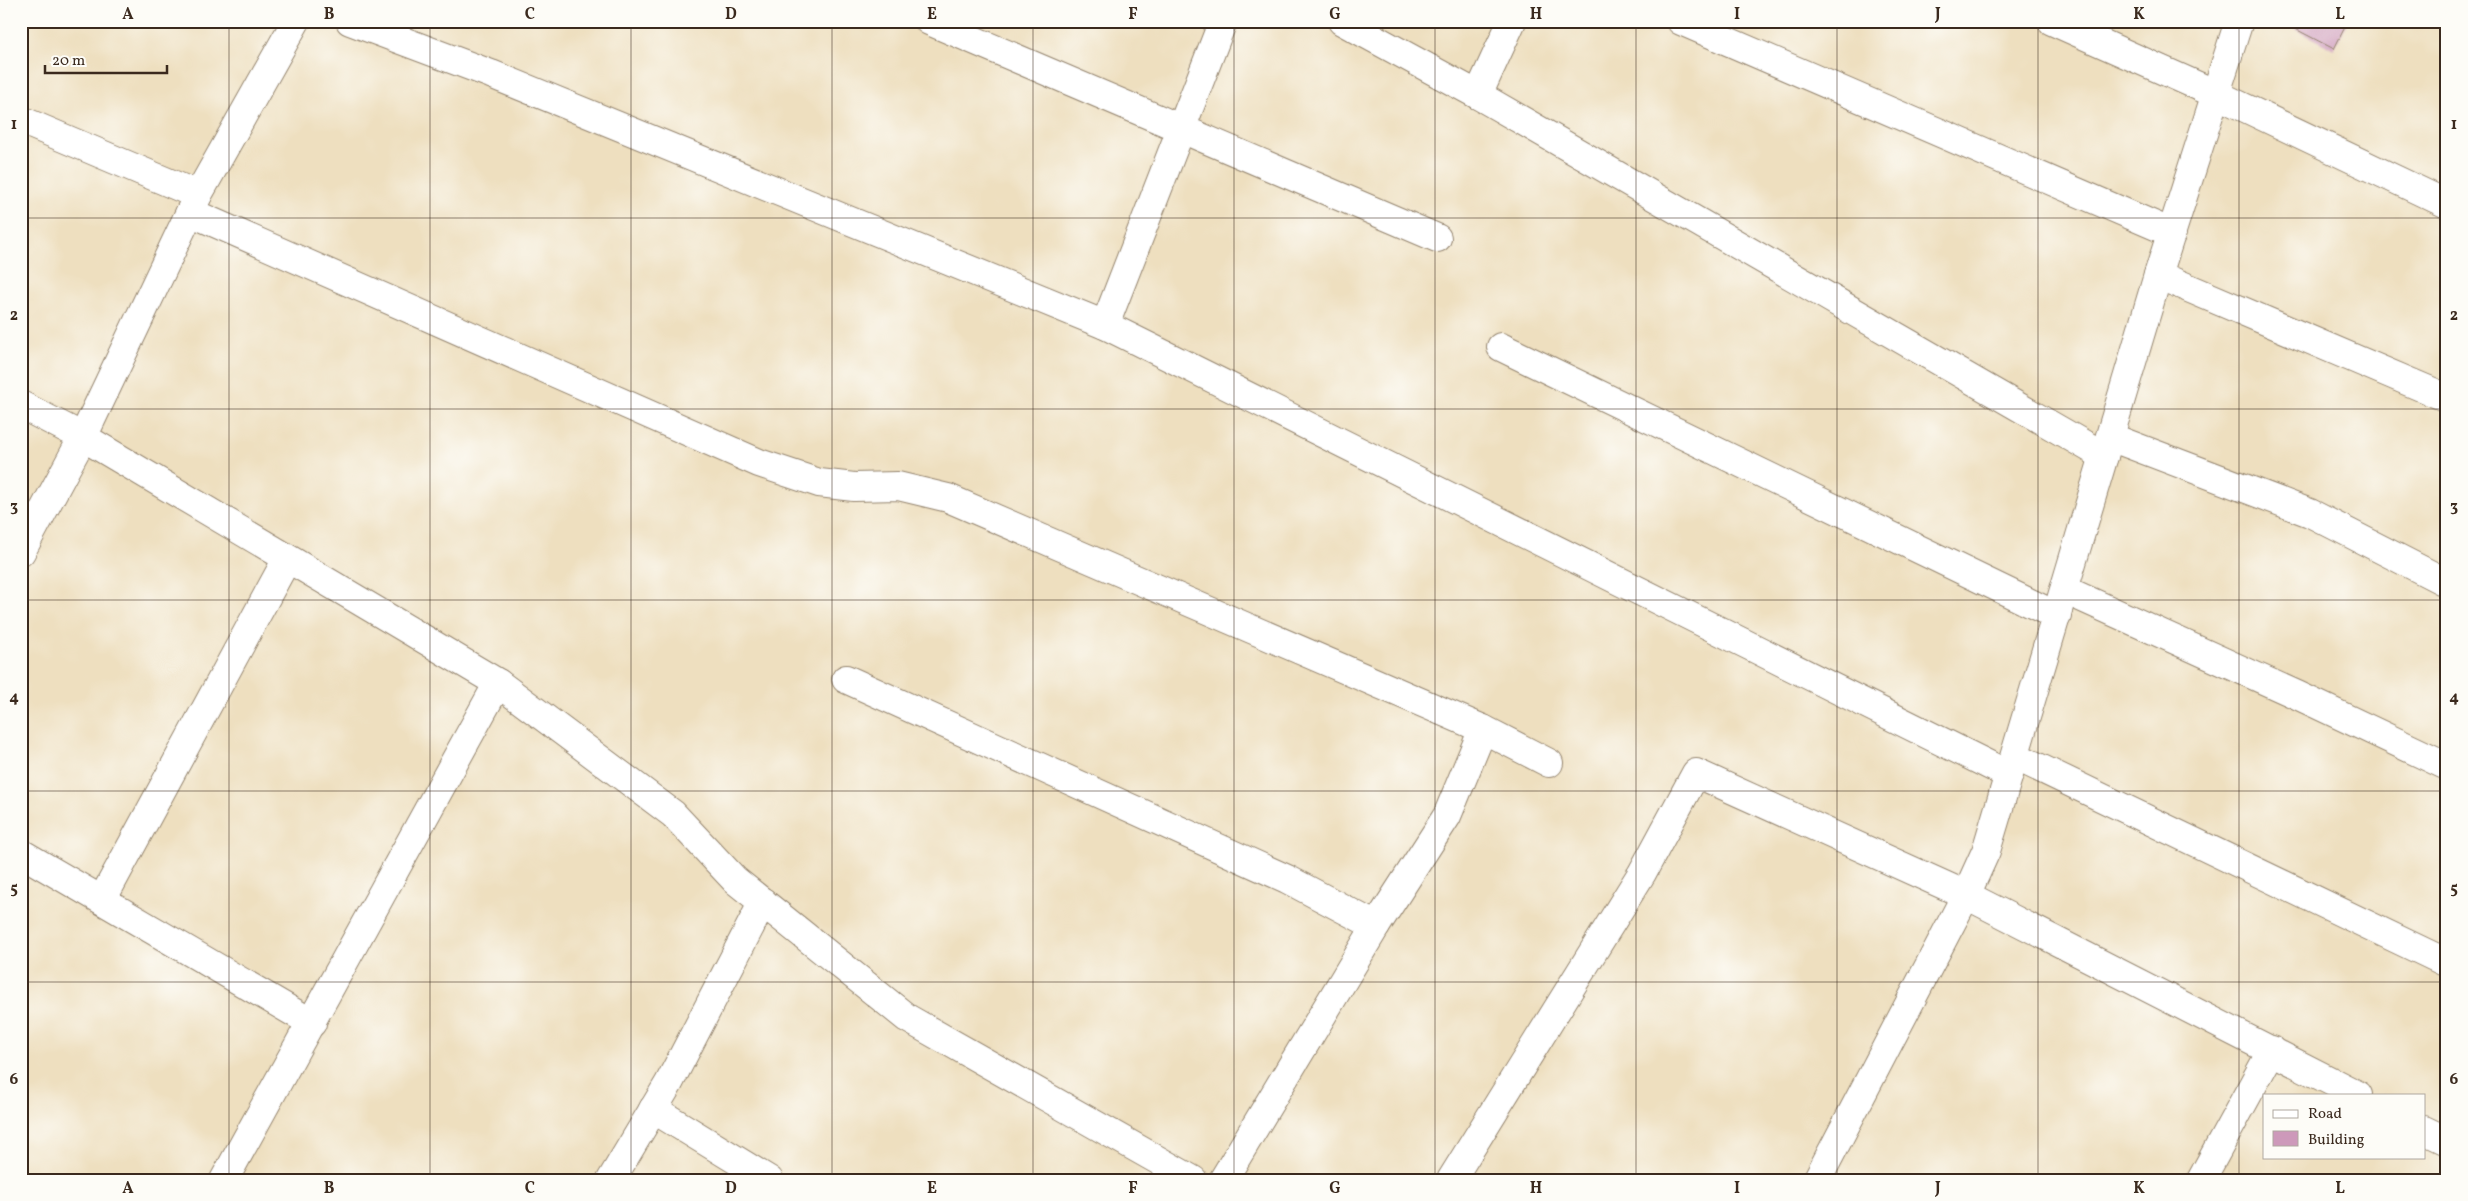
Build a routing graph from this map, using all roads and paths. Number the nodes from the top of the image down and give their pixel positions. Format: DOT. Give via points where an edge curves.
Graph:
graph roads {
  1 [pos="296,21"];
  2 [pos="350,21"];
  3 [pos="929,21"];
  4 [pos="1223,21"];
  5 [pos="1342,21"];
  6 [pos="1512,21"];
  7 [pos="1681,21"];
  8 [pos="2052,21"];
  9 [pos="2239,21"];
  10 [pos="2216,94"];
  11 [pos="1478,95"];
  12 [pos="21,120"];
  13 [pos="1181,130"];
  14 [pos="194,204"];
  15 [pos="2447,204"];
  16 [pos="2172,233"];
  17 [pos="1437,238"];
  18 [pos="2158,275"];
  19 [pos="1105,325"];
  20 [pos="1501,347"];
  21 [pos="2447,398"];
  22 [pos="21,405"];
  23 [pos="83,438"];
  24 [pos="2107,446"];
  25 [pos="21,552"];
  26 [pos="287,558"];
  27 [pos="2447,583"];
  28 [pos="2065,590"];
  29 [pos="2057,616"];
  30 [pos="846,679"];
  31 [pos="498,683"];
  32 [pos="1483,729"];
  33 [pos="1549,763"];
  34 [pos="2012,766"];
  35 [pos="2447,766"];
  36 [pos="21,853"];
  37 [pos="1966,894"];
  38 [pos="102,900"];
  39 [pos="763,902"];
  40 [pos="1376,926"];
  41 [pos="2447,963"];
  42 [pos="312,1023"];
  43 [pos="2272,1050"];
  44 [pos="2356,1094"];
  45 [pos="653,1109"];
  46 [pos="2426,1131"];
  47 [pos="2447,1141"];
  48 [pos="224,1180"];
  49 [pos="611,1180"];
  50 [pos="769,1180"];
  51 [pos="1193,1180"];
  52 [pos="1223,1180"];
  53 [pos="1451,1180"];
  54 [pos="1817,1180"];
  55 [pos="2201,1180"];
  1 -- 14 [label="street"];
  2 -- 19 [label="street" via="491,74"];
  3 -- 13 [label="street"];
  4 -- 13 [label="street"];
  5 -- 11 [label="street"];
  6 -- 11 [label="street"];
  7 -- 16 [label="street"];
  8 -- 10 [label="street"];
  9 -- 10 [label="street"];
  10 -- 15 [label="street"];
  10 -- 16 [label="street"];
  11 -- 24 [label="street"];
  12 -- 14 [label="street"];
  13 -- 17 [label="street"];
  13 -- 19 [label="street"];
  14 -- 23 [label="street"];
  14 -- 32 [label="street" via="760,463 819,483 854,487 898,486 948,498"];
  16 -- 18 [label="street"];
  18 -- 21 [label="street"];
  18 -- 24 [label="street"];
  19 -- 34 [label="street"];
  20 -- 29 [label="street"];
  22 -- 23 [label="street"];
  23 -- 25 [label="street"];
  23 -- 26 [label="street"];
  24 -- 27 [label="street" via="2310,513"];
  24 -- 28 [label="street"];
  26 -- 31 [label="street"];
  26 -- 38 [label="street"];
  28 -- 29 [label="street"];
  28 -- 35 [label="street"];
  29 -- 34 [label="street"];
  30 -- 40 [label="street" via="1286,879"];
  31 -- 39 [label="street" via="673,814 735,880"];
  31 -- 42 [label="street"];
  32 -- 33 [label="street"];
  32 -- 40 [label="street" via="1447,816"];
  34 -- 37 [label="street" via="1986,851"];
  34 -- 41 [label="street"];
  36 -- 38 [label="street"];
  37 -- 43 [label="street"];
  37 -- 53 [label="street" via="1696,772 1642,873"];
  37 -- 54 [label="street"];
  38 -- 42 [label="street"];
  39 -- 45 [label="street"];
  39 -- 51 [label="street" via="906,1018"];
  40 -- 52 [label="street"];
  42 -- 48 [label="street"];
  43 -- 44 [label="street"];
  43 -- 55 [label="street"];
  45 -- 49 [label="street"];
  45 -- 50 [label="street"];
  46 -- 47 [label="street"];
}
